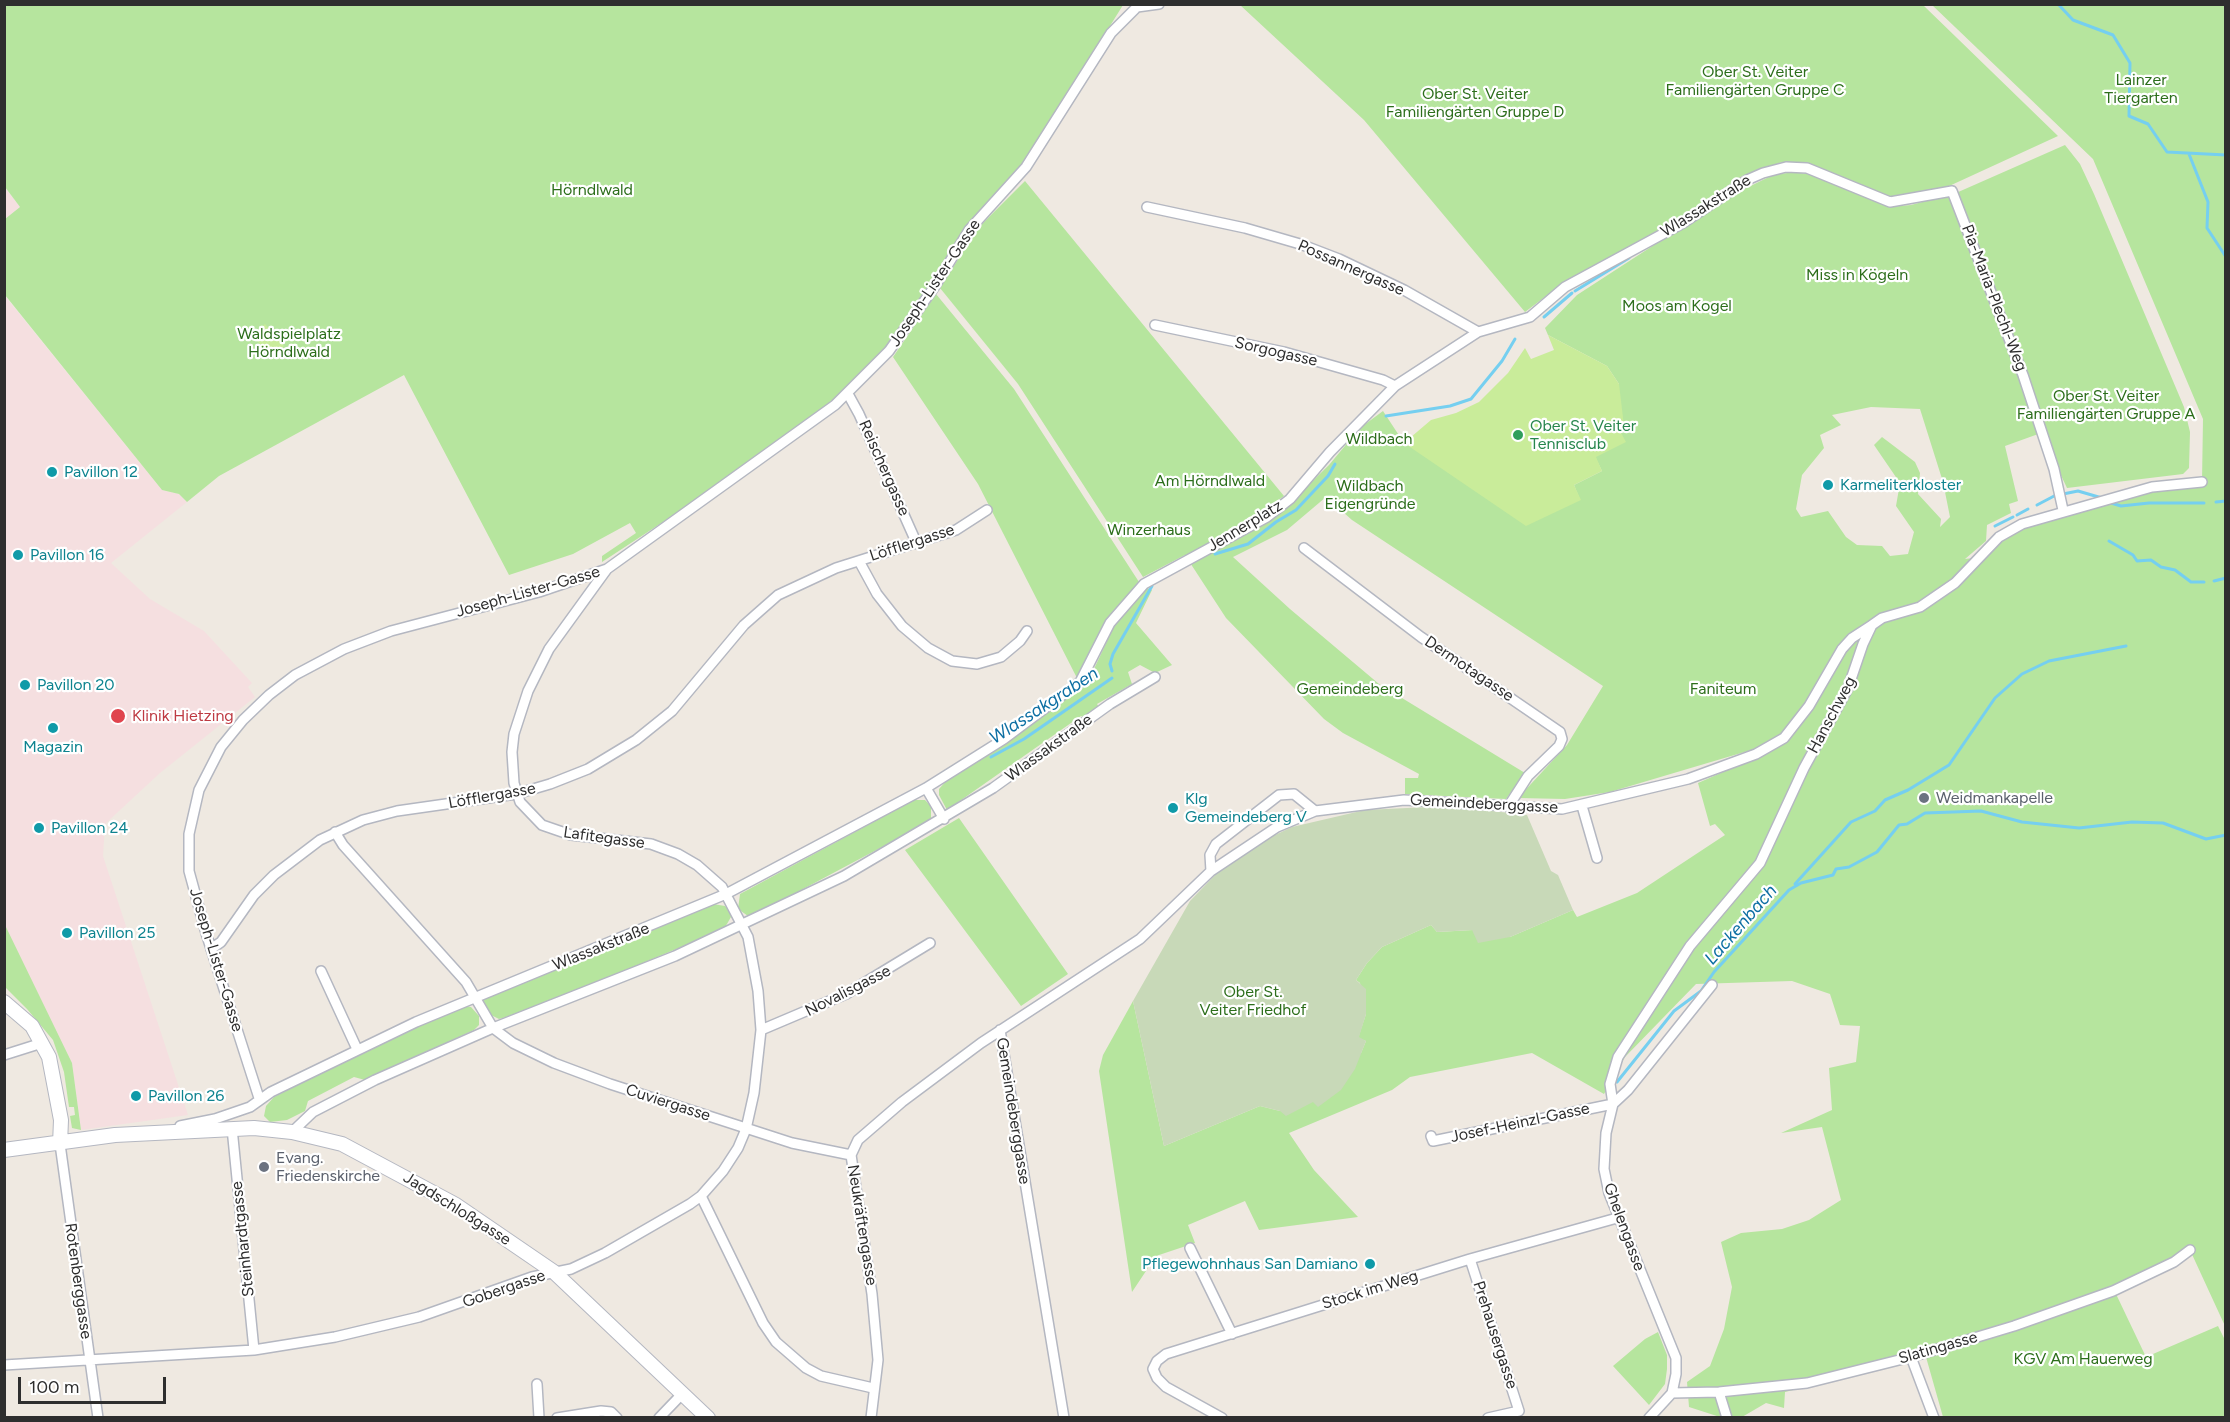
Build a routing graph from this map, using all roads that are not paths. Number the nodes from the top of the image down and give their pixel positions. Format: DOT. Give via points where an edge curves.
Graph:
graph roads {
  1 [pos="1160,4"];
  2 [pos="1137,6"];
  3 [pos="1952,191"];
  4 [pos="1147,207"];
  5 [pos="1155,325"];
  6 [pos="1478,332"];
  7 [pos="1395,386"];
  8 [pos="848,394"];
  9 [pos="2202,482"];
  10 [pos="987,510"];
  11 [pos="2063,510"];
  12 [pos="917,544"];
  13 [pos="1304,548"];
  14 [pos="859,561"];
  15 [pos="607,569"];
  16 [pos="1872,625"];
  17 [pos="1027,631"];
  18 [pos="1155,677"];
  19 [pos="1080,682"];
  20 [pos="926,788"];
  21 [pos="516,794"];
  22 [pos="1582,806"];
  23 [pos="1508,807"];
  24 [pos="1316,811"];
  25 [pos="944,819"];
  26 [pos="335,832"];
  27 [pos="1597,858"];
  28 [pos="1211,871"];
  29 [pos="726,894"];
  30 [pos="743,926"];
  31 [pos="930,943"];
  32 [pos="211,949"];
  33 [pos="321,971"];
  34 [pos="1712,985"];
  35 [pos="474,996"];
  36 [pos="4,1002"];
  37 [pos="493,1028"];
  38 [pos="761,1030"];
  39 [pos="1000,1030"];
  40 [pos="42,1043"];
  41 [pos="357,1049"];
  42 [pos="4,1054"];
  43 [pos="260,1098"];
  44 [pos="1613,1104"];
  45 [pos="250,1107"];
  46 [pos="232,1128"];
  47 [pos="254,1128"];
  48 [pos="746,1129"];
  49 [pos="292,1132"];
  50 [pos="145,1133"];
  51 [pos="1431,1136"];
  52 [pos="60,1144"];
  53 [pos="4,1150"];
  54 [pos="851,1155"];
  55 [pos="701,1196"];
  56 [pos="1617,1218"];
  57 [pos="1190,1248"];
  58 [pos="2190,1250"];
  59 [pos="1470,1259"];
  60 [pos="554,1272"];
  61 [pos="1232,1334"];
  62 [pos="254,1350"];
  63 [pos="1911,1357"];
  64 [pos="89,1361"];
  65 [pos="4,1365"];
  66 [pos="537,1384"];
  67 [pos="873,1388"];
  68 [pos="1719,1392"];
  69 [pos="683,1393"];
  70 [pos="1672,1393"];
  71 [pos="98,1418"];
  72 [pos="539,1418"];
  73 [pos="557,1418"];
  74 [pos="617,1418"];
  75 [pos="659,1418"];
  76 [pos="708,1418"];
  77 [pos="871,1418"];
  78 [pos="1064,1418"];
  79 [pos="1222,1418"];
  80 [pos="1488,1418"];
  81 [pos="1649,1418"];
  82 [pos="1727,1418"];
  83 [pos="1934,1418"];
  1 -- 2 [label="street, Joseph-Lister-Gasse"];
  2 -- 8 [label="street, Joseph-Lister-Gasse" via="1111,33 1026,168 969,230 889,351"];
  3 -- 6 [label="street, Wlassakstraße" via="1890,202 1807,168 1786,167 1763,173 1683,223 1565,287 1530,317"];
  3 -- 11 [label="street, Pia-Maria-Plechl-Weg" via="2023,375 2055,469"];
  4 -- 6 [label="street, Possannergasse" via="1300,244 1404,290"];
  5 -- 7 [label="street, Sorgogasse" via="1284,352"];
  6 -- 7 [label="street, Jennerplatz"];
  7 -- 19 [label="street, Jennerplatz" via="1290,499 1267,517 1144,584 1110,623"];
  8 -- 12 [label="street, Reischergasse"];
  8 -- 15 [label="street, Joseph-Lister-Gasse"];
  9 -- 11 [label="street" via="2152,487"];
  10 -- 12 [label="street, Löfflergasse" via="956,530"];
  11 -- 16 [label="street" via="2022,524 1999,537 1955,583 1920,607 1881,618"];
  12 -- 14 [label="street, Löfflergasse"];
  13 -- 23 [label="street, Dermotagasse" via="1421,637 1560,732 1561,742 1528,776"];
  14 -- 17 [label="street" via="877,594 902,626 928,648 952,661 977,664 1001,657"];
  14 -- 21 [label="street, Löfflergasse" via="795,585 760,610 727,644 685,698 636,740 588,769"];
  15 -- 21 [label="street" via="549,649 528,691 512,753"];
  15 -- 32 [label="street, Joseph-Lister-Gasse" via="372,638 295,675 269,695 221,747 193,812 189,871"];
  16 -- 22 [label="street, Gemeindeberggasse" via="1842,649 1794,728 1774,744 1680,782"];
  16 -- 44 [label="street, Hanschweg" via="1848,688 1804,768 1760,863 1673,970 1618,1057 1611,1088"];
  18 -- 25 [label="street, Wlassakstraße"];
  19 -- 20 [label="street, Wlassakstraße" via="1004,739"];
  20 -- 25 [label="street"];
  20 -- 29 [label="street, Wlassakstraße"];
  21 -- 26 [label="street, Löfflergasse" via="397,812"];
  21 -- 29 [label="street, Lafitegasse" via="542,825 571,835 626,839 660,847 710,874"];
  22 -- 23 [label="street, Gemeindeberggasse" via="1539,810"];
  22 -- 27 [label="street"];
  23 -- 24 [label="street, Gemeindeberggasse" via="1404,800"];
  24 -- 28 [label="street, Gemeindeberggasse" via="1277,827"];
  24 -- 28 [label="street" via="1294,794 1279,795 1216,844 1210,855"];
  25 -- 30 [label="street, Wlassakstraße" via="844,876"];
  26 -- 32 [label="street, Löfflergasse" via="295,856 274,875 254,895 221,942"];
  26 -- 35 [label="street"];
  28 -- 39 [label="street, Gemeindeberggasse" via="1140,939"];
  29 -- 30 [label="street"];
  29 -- 35 [label="street, Wlassakstraße"];
  30 -- 37 [label="street, Wlassakstraße" via="610,984"];
  30 -- 38 [label="street, Gobergasse" via="756,972"];
  31 -- 38 [label="street, Novalisgasse" via="846,994"];
  32 -- 43 [label="street, Joseph-Lister-Gasse"];
  33 -- 41 [label="street"];
  34 -- 44 [label="street"];
  35 -- 37 [label="street"];
  35 -- 41 [label="street, Wlassakstraße"];
  36 -- 40 [label="street" via="32,1026"];
  37 -- 48 [label="street, Cuviergasse" via="513,1043 554,1063"];
  37 -- 49 [label="street, Wlassakstraße" via="313,1112"];
  38 -- 48 [label="street, Gobergasse"];
  39 -- 54 [label="street, Neukräftengasse" via="873,1126 858,1140"];
  39 -- 78 [label="street, Gemeindeberggasse"];
  40 -- 42 [label="street"];
  40 -- 52 [label="street" via="55,1085 61,1120"];
  41 -- 43 [label="street, Wlassakstraße"];
  43 -- 45 [label="street, Wlassakstraße"];
  44 -- 51 [label="street, Josef-Heinzl-Gasse" via="1433,1141"];
  44 -- 56 [label="street, Ghelengasse" via="1604,1169"];
  45 -- 47 [label="street"];
  45 -- 50 [label="street, Wlassakstraße" via="215,1119"];
  46 -- 47 [label="street, Jagdschloßgasse"];
  46 -- 50 [label="street, Jagdschloßgasse"];
  46 -- 62 [label="street, Steinhardtgasse"];
  47 -- 49 [label="street, Jagdschloßgasse"];
  48 -- 54 [label="street, Cuviergasse"];
  48 -- 55 [label="street, Gobergasse" via="731,1159"];
  49 -- 60 [label="street, Jagdschloßgasse" via="342,1144 386,1166 456,1205"];
  50 -- 52 [label="street, Jagdschloßgasse"];
  52 -- 53 [label="street, Jagdschloßgasse"];
  52 -- 64 [label="street, Rotenberggasse"];
  54 -- 67 [label="street, Neukräftengasse" via="872,1294 878,1360"];
  55 -- 60 [label="street, Gobergasse" via="638,1236 571,1269"];
  55 -- 67 [label="street" via="776,1342 821,1376"];
  56 -- 59 [label="street, Stock im Weg"];
  56 -- 70 [label="street, Ghelengasse" via="1676,1358"];
  57 -- 61 [label="street"];
  58 -- 63 [label="street, Slatingasse" via="2174,1262 2113,1291"];
  59 -- 61 [label="street, Stock im Weg"];
  59 -- 80 [label="street, Prehausergasse" via="1519,1411"];
  60 -- 62 [label="street, Gobergasse" via="419,1317 335,1337"];
  60 -- 69 [label="street, Jagdschloßgasse"];
  61 -- 79 [label="street, Stock im Weg" via="1166,1354 1154,1369 1166,1387"];
  62 -- 64 [label="street, Gobergasse"];
  63 -- 68 [label="street, Slatingasse" via="1807,1383"];
  63 -- 83 [label="street"];
  64 -- 65 [label="street, Gobergasse"];
  64 -- 71 [label="street, Rotenberggasse"];
  66 -- 72 [label="street"];
  67 -- 77 [label="street, Neukräftengasse"];
  68 -- 70 [label="street, Slatingasse"];
  68 -- 82 [label="street"];
  69 -- 75 [label="street"];
  69 -- 76 [label="street, Jagdschloßgasse"];
  70 -- 81 [label="street"];
  73 -- 74 [label="street" via="601,1411 611,1412"];
}
